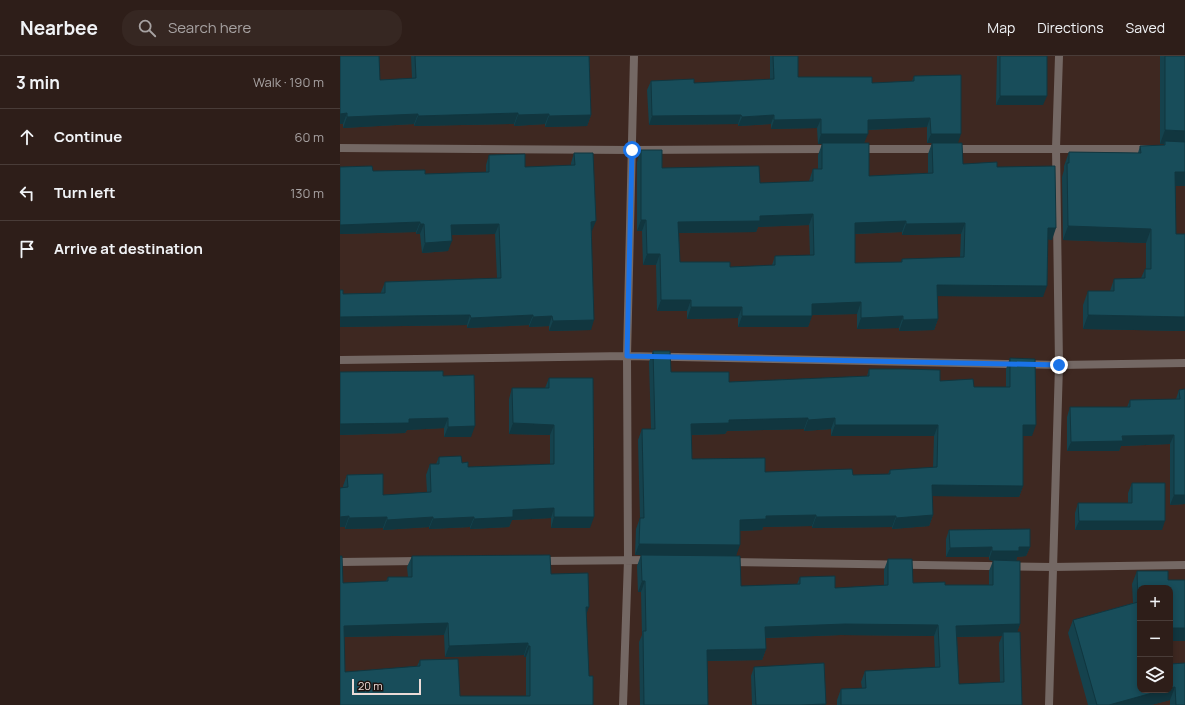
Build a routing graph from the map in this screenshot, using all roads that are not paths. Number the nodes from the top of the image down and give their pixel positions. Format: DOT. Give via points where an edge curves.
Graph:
graph roads {
  1 [pos="634,56"];
  2 [pos="1059,56"];
  3 [pos="340,148"];
  4 [pos="1056,148"];
  5 [pos="632,150"];
  6 [pos="1162,150"];
  7 [pos="627,356"];
  8 [pos="340,360"];
  9 [pos="1185,363"];
  10 [pos="1059,365"];
  11 [pos="628,560"];
  12 [pos="426,561"];
  13 [pos="535,561"];
  14 [pos="660,561"];
  15 [pos="340,562"];
  16 [pos="724,562"];
  17 [pos="1185,565"];
  18 [pos="1052,567"];
  19 [pos="623,705"];
  20 [pos="1049,705"];
  1 -- 5 [label="street"];
  2 -- 4 [label="street"];
  3 -- 5 [label="street"];
  4 -- 5 [label="street"];
  4 -- 6 [label="street"];
  4 -- 10 [label="street"];
  5 -- 7 [label="street"];
  7 -- 8 [label="street"];
  7 -- 10 [label="street"];
  7 -- 11 [label="street"];
  9 -- 10 [label="street"];
  10 -- 18 [label="street"];
  11 -- 13 [label="street"];
  11 -- 14 [label="street"];
  11 -- 19 [label="street"];
  12 -- 15 [label="street"];
  16 -- 18 [label="street"];
  17 -- 18 [label="street"];
  18 -- 20 [label="street"];
}
